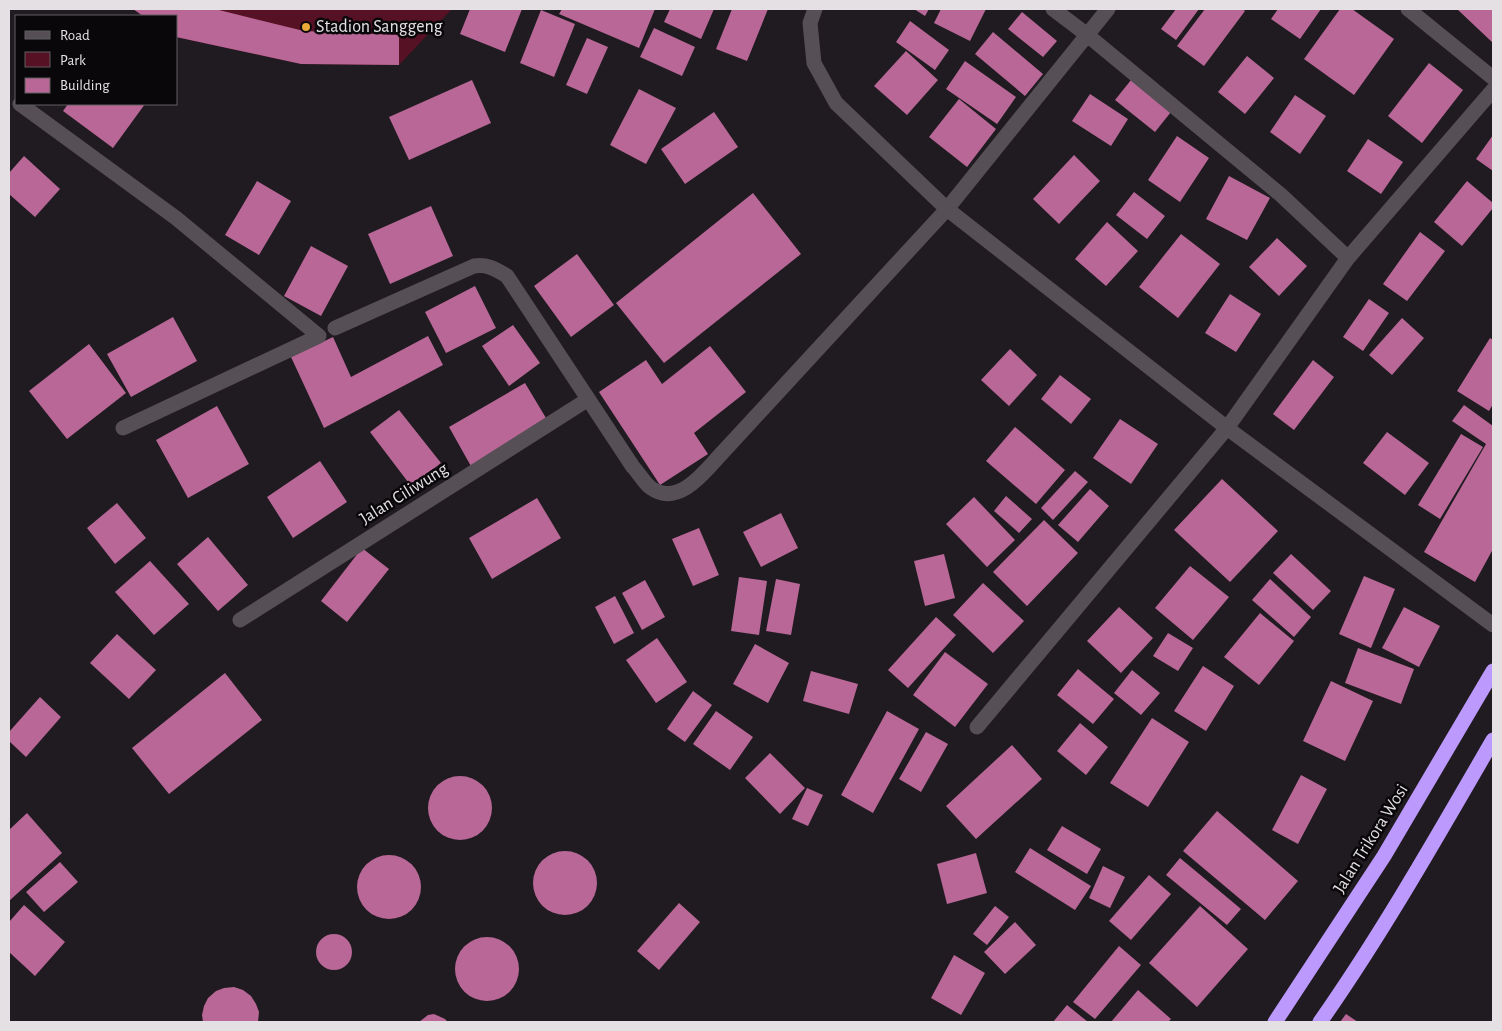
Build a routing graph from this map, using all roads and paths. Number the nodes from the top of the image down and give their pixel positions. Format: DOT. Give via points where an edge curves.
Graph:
graph roads {
  1 [pos="814,9"];
  2 [pos="1053,9"];
  3 [pos="1108,9"];
  4 [pos="1408,9"];
  5 [pos="1086,34"];
  6 [pos="1493,78"];
  7 [pos="1493,90"];
  8 [pos="21,105"];
  9 [pos="947,209"];
  10 [pos="1348,258"];
  11 [pos="335,328"];
  12 [pos="587,400"];
  13 [pos="123,428"];
  14 [pos="1226,428"];
  15 [pos="240,620"];
  16 [pos="1493,625"];
  17 [pos="1493,672"];
  18 [pos="977,727"];
  19 [pos="1493,740"];
  20 [pos="1275,1022"];
  21 [pos="1320,1022"];
  1 -- 9 [label="street" via="810,23 814,63 836,103"];
  2 -- 5 [label="street"];
  3 -- 5 [label="street"];
  4 -- 6 [label="street"];
  5 -- 9 [label="street"];
  5 -- 10 [label="street" via="1281,195"];
  7 -- 10 [label="street"];
  8 -- 13 [label="street" via="176,218 319,336"];
  9 -- 12 [label="street" via="692,485 671,493 651,488"];
  9 -- 14 [label="street"];
  10 -- 14 [label="street"];
  11 -- 12 [label="street" via="474,266 485,265 507,276"];
  12 -- 15 [label="street, Jalan Ciliwung"];
  14 -- 16 [label="street"];
  14 -- 18 [label="street"];
  17 -- 20 [label="highway, Jalan Trikora Wosi" via="1384,856"];
  19 -- 21 [label="highway" via="1353,975"];
}
